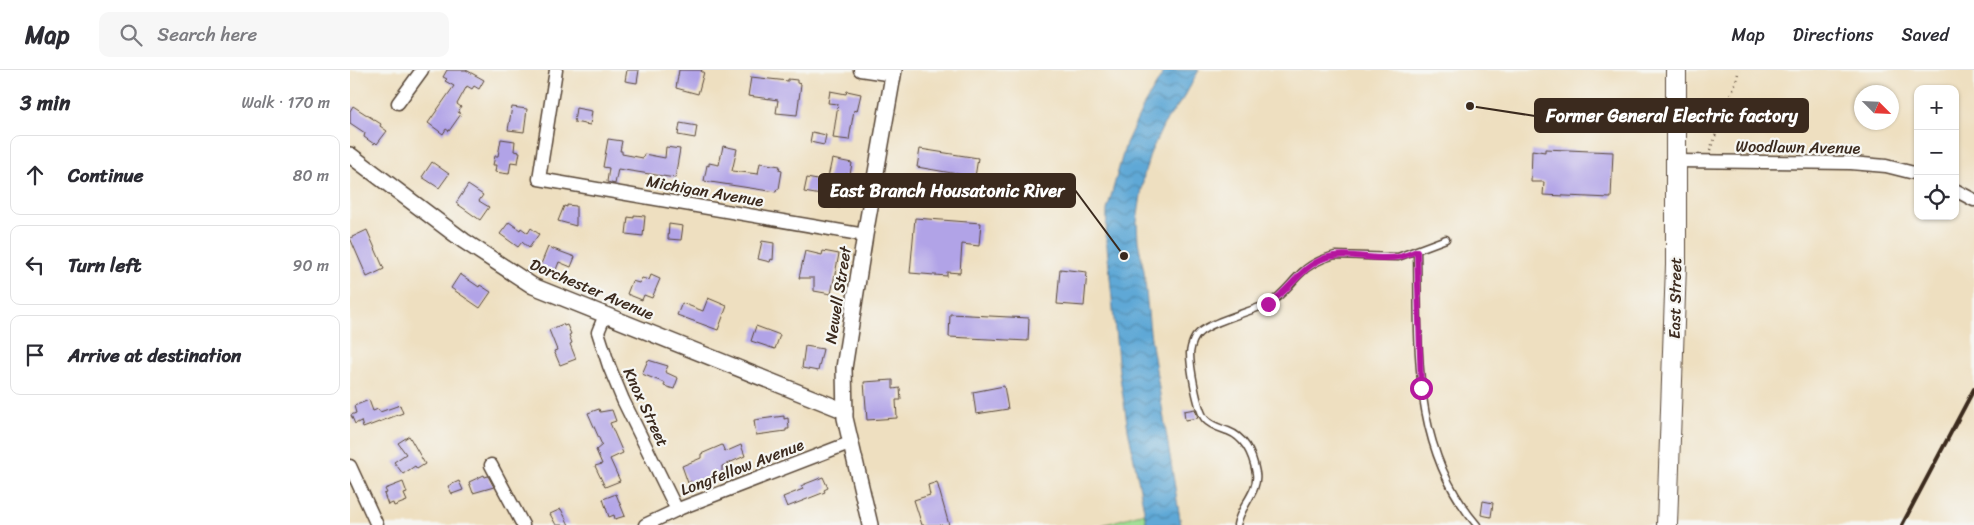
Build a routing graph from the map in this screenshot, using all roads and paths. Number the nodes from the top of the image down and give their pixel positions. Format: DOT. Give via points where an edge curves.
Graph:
graph roads {
  1 [pos="422,70"];
  2 [pos="556,70"];
  3 [pos="860,70"];
  4 [pos="1676,70"];
  5 [pos="1738,70"];
  6 [pos="894,73"];
  7 [pos="398,103"];
  8 [pos="350,155"];
  9 [pos="1677,161"];
  10 [pos="1706,161"];
  11 [pos="1914,173"];
  12 [pos="1959,192"];
  13 [pos="1974,200"];
  14 [pos="865,234"];
  15 [pos="1446,239"];
  16 [pos="1417,251"];
  17 [pos="605,315"];
  18 [pos="845,411"];
  19 [pos="852,442"];
  20 [pos="491,464"];
  21 [pos="350,466"];
  22 [pos="677,510"];
  23 [pos="377,525"];
  24 [pos="523,525"];
  25 [pos="645,525"];
  26 [pos="870,525"];
  27 [pos="1237,525"];
  28 [pos="1477,525"];
  29 [pos="1667,525"];
  1 -- 7 [label="street"];
  2 -- 14 [label="street, Michigan Avenue" via="539,179"];
  3 -- 6 [label="street"];
  4 -- 9 [label="highway, East Street"];
  5 -- 10 [label="path" via="1736,84"];
  6 -- 14 [label="street, Newell Street"];
  8 -- 17 [label="street, Dorchester Avenue" via="517,277"];
  9 -- 10 [label="street, Woodlawn Avenue"];
  9 -- 29 [label="highway, East Street"];
  10 -- 11 [label="street, Woodlawn Avenue" via="1851,163 1886,166"];
  12 -- 13 [label="street"];
  14 -- 18 [label="street, Newell Street" via="844,368"];
  15 -- 16 [label="lane"];
  16 -- 27 [label="lane" via="1393,258 1335,255 1325,258 1309,266 1268,304 1197,334 1190,354 1203,416 1244,442 1257,475 1256,487 1240,511"];
  16 -- 28 [label="lane" via="1421,388 1425,416 1442,470"];
  17 -- 18 [label="street, Dorchester Avenue"];
  17 -- 22 [label="street, Knox Street" via="598,332 609,366 622,400"];
  18 -- 19 [label="street, Newell Street"];
  19 -- 22 [label="street, Longfellow Avenue"];
  19 -- 26 [label="street, Newell Street"];
  20 -- 24 [label="street"];
  21 -- 23 [label="street"];
  22 -- 25 [label="street, Longfellow Avenue"];
}
